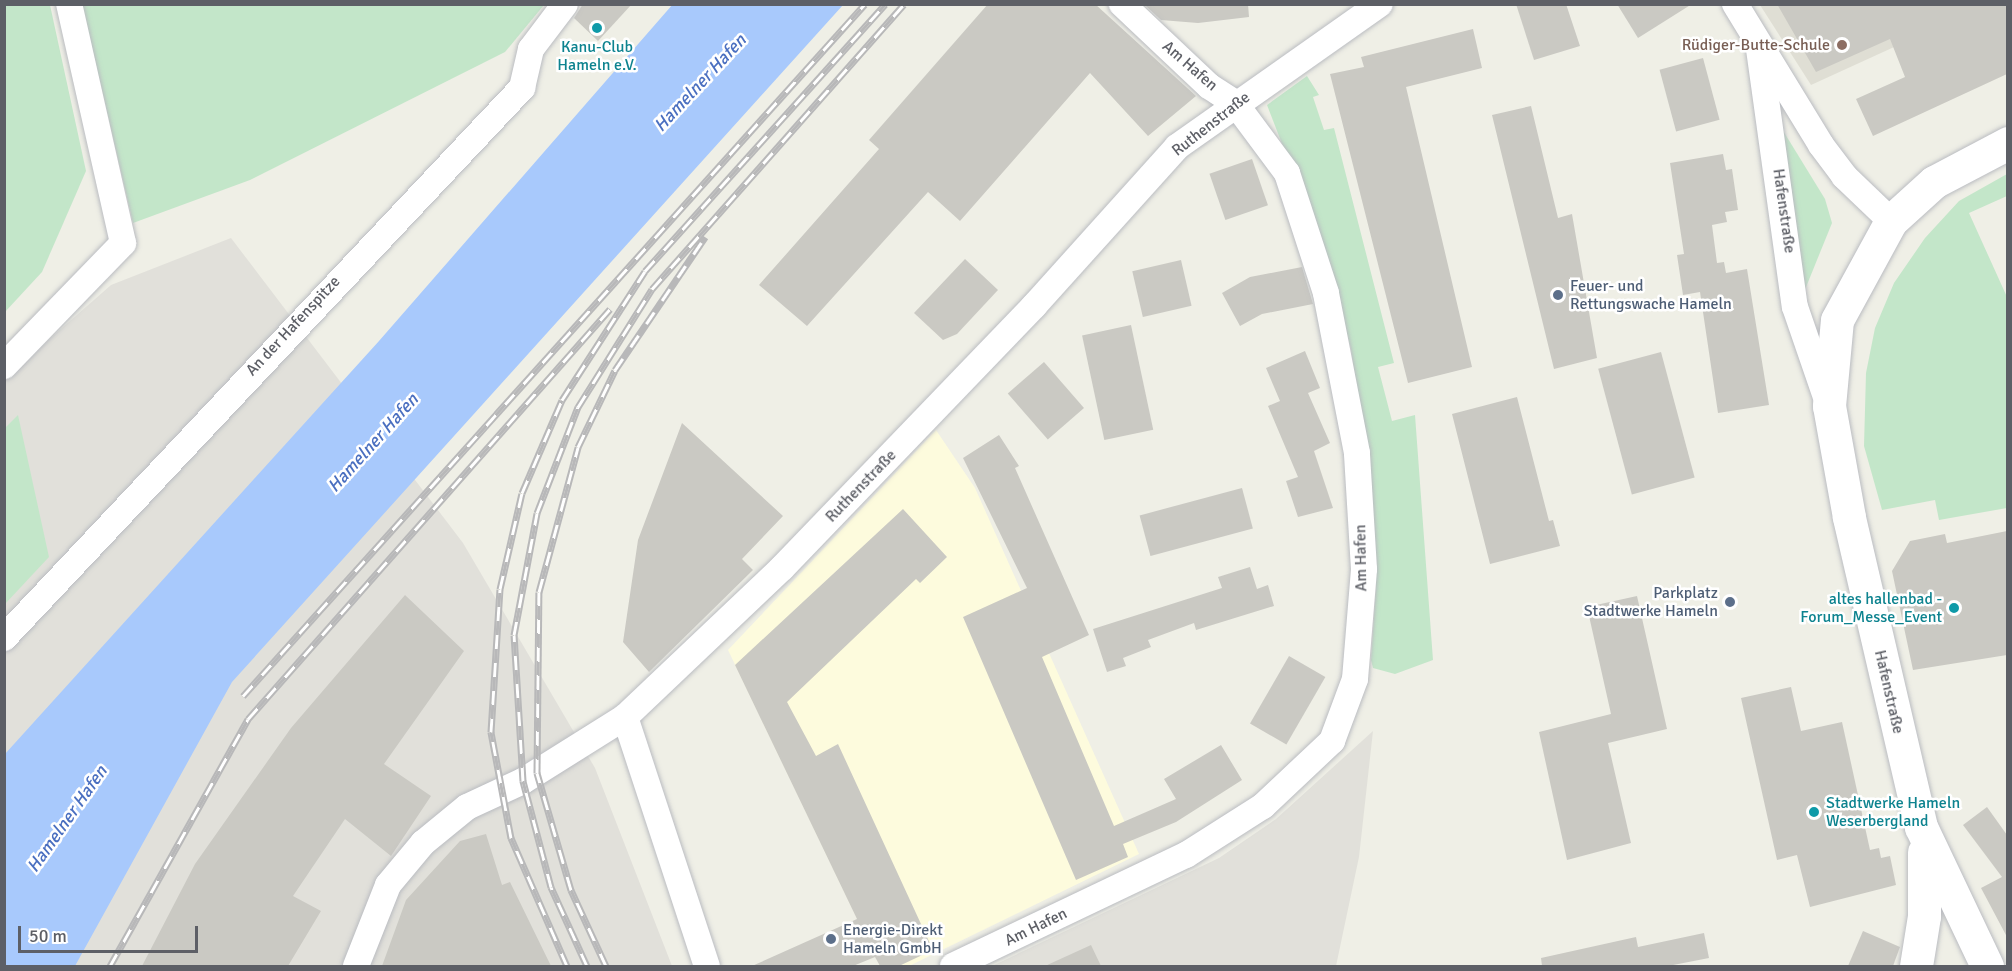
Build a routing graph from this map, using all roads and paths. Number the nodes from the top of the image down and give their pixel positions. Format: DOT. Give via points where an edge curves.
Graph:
graph roads {
  1 [pos="69,4"];
  2 [pos="565,4"];
  3 [pos="1122,4"];
  4 [pos="1380,4"];
  5 [pos="1735,4"];
  6 [pos="1759,49"];
  7 [pos="1235,103"];
  8 [pos="2007,143"];
  9 [pos="1891,221"];
  10 [pos="4,366"];
  11 [pos="1829,406"];
  12 [pos="4,638"];
  13 [pos="625,717"];
  14 [pos="1921,826"];
  15 [pos="356,966"];
  16 [pos="707,966"];
  17 [pos="953,966"];
  18 [pos="1916,966"];
  19 [pos="1987,966"];
  1 -- 10 [label="street" via="123,243"];
  2 -- 12 [label="street, An der Hafenspitze" via="531,49 522,88 294,324"];
  3 -- 7 [label="street, Am Hafen" via="1209,86"];
  4 -- 7 [label="street, Ruthenstraße"];
  5 -- 6 [label="street, Hafenstraße"];
  6 -- 9 [label="street, Hafenstraße" via="1844,176"];
  6 -- 11 [label="street, Hafenstraße" via="1795,307"];
  7 -- 13 [label="street, Ruthenstraße" via="1177,147 1034,306 782,568"];
  7 -- 17 [label="street, Am Hafen" via="1258,126 1287,173 1326,293 1357,453 1364,569 1355,679 1332,741 1263,806 1186,855"];
  8 -- 9 [label="main road" via="1934,182"];
  9 -- 11 [label="main road, Hafenstraße" via="1837,320"];
  11 -- 14 [label="main road, Hafenstraße" via="1849,518"];
  13 -- 15 [label="street, Ruthenstraße" via="523,781 467,807 423,843 388,885"];
  13 -- 16 [label="street"];
  14 -- 18 [label="main road" via="1925,886"];
  14 -- 19 [label="main road, Hafenstraße"];
}
